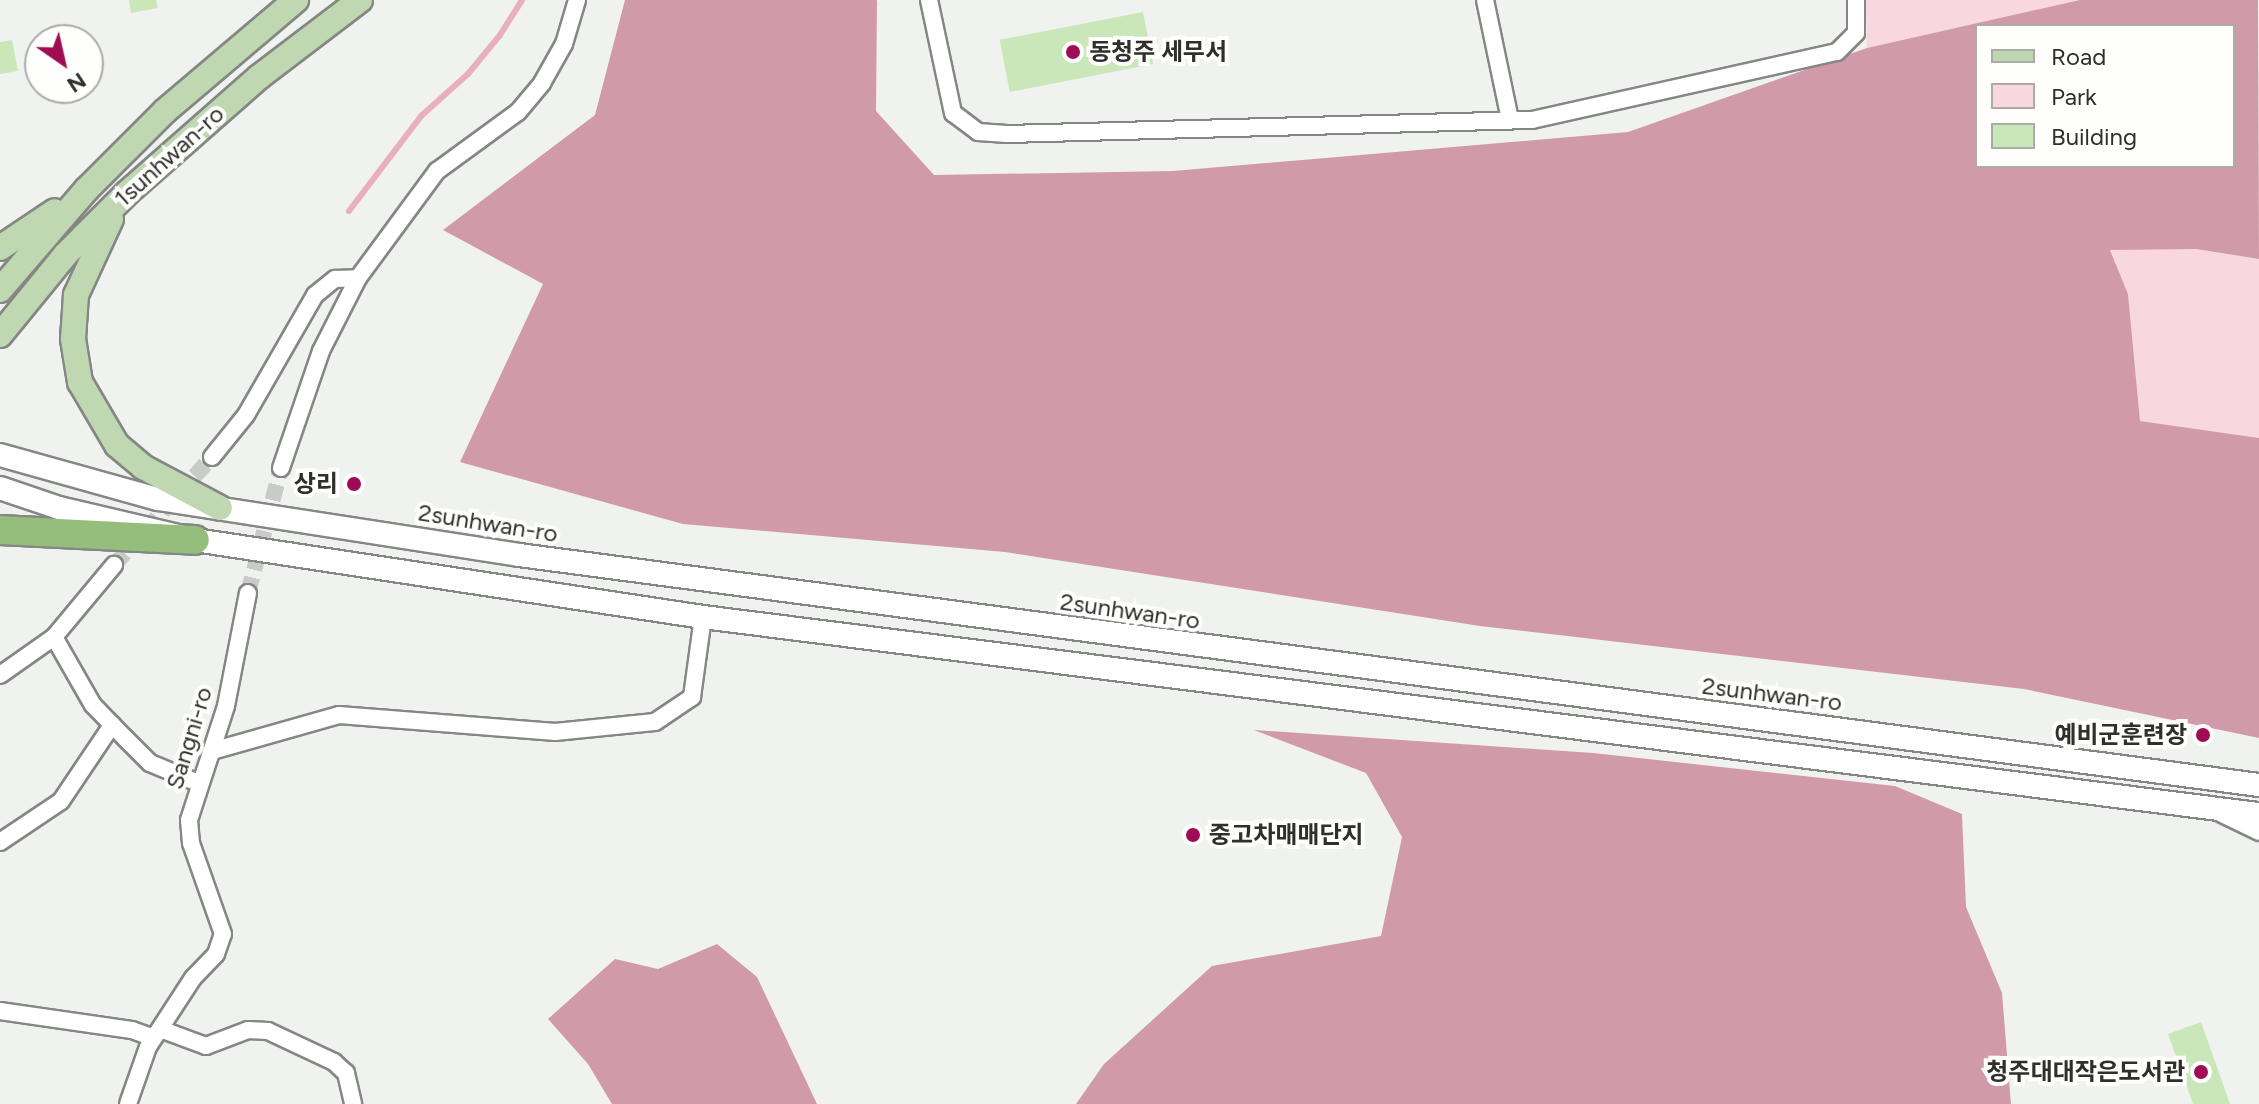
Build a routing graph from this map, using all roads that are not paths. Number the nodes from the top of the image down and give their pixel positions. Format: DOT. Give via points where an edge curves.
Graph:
graph roads {
  1 [pos="296,0"];
  2 [pos="360,0"];
  3 [pos="577,0"];
  4 [pos="929,0"];
  5 [pos="1485,0"];
  6 [pos="1856,0"];
  7 [pos="1510,120"];
  8 [pos="87,189"];
  9 [pos="127,193"];
  10 [pos="0,248"];
  11 [pos="358,278"];
  12 [pos="0,290"];
  13 [pos="0,335"];
  14 [pos="0,455"];
  15 [pos="212,457"];
  16 [pos="281,468"];
  17 [pos="0,488"];
  18 [pos="220,508"];
  19 [pos="0,530"];
  20 [pos="195,540"];
  21 [pos="114,565"];
  22 [pos="248,593"];
  23 [pos="703,617"];
  24 [pos="54,637"];
  25 [pos="0,675"];
  26 [pos="112,725"];
  27 [pos="212,751"];
  28 [pos="2259,771"];
  29 [pos="2193,775"];
  30 [pos="198,783"];
  31 [pos="2259,785"];
  32 [pos="2206,806"];
  33 [pos="2259,814"];
  34 [pos="2259,832"];
  35 [pos="0,842"];
  36 [pos="0,1011"];
  37 [pos="157,1034"];
  38 [pos="128,1104"];
  39 [pos="353,1104"];
  1 -- 8 [label="main road, 1sunhwan-ro" via="187,91"];
  2 -- 9 [label="main road, 1sunhwan-ro" via="259,77"];
  3 -- 11 [label="street" via="564,44 542,83 518,112 437,171"];
  4 -- 7 [label="street" via="953,113 978,132"];
  5 -- 7 [label="street"];
  6 -- 7 [label="street" via="1856,33 1837,52 1547,117"];
  8 -- 10 [label="main road"];
  8 -- 12 [label="main road, 1sunhwan-ro"];
  9 -- 13 [label="main road, 1sunhwan-ro" via="66,254"];
  9 -- 18 [label="main road" via="76,295 73,339 80,382 117,445 143,467"];
  11 -- 15 [label="street" via="335,279 315,295 246,415"];
  11 -- 16 [label="street" via="321,351"];
  14 -- 18 [label="street, 2sunhwan-ro" via="96,486"];
  17 -- 20 [label="street" via="59,508"];
  18 -- 29 [label="street, 2sunhwan-ro" via="519,555"];
  19 -- 20 [label="highway"];
  20 -- 23 [label="street"];
  21 -- 24 [label="street"];
  22 -- 27 [label="street, Sangni-ro"];
  23 -- 27 [label="street" via="692,697 655,722 555,732 339,715"];
  23 -- 32 [label="street"];
  24 -- 25 [label="street"];
  24 -- 26 [label="street" via="65,663"];
  26 -- 30 [label="street" via="150,763"];
  26 -- 35 [label="street" via="61,801"];
  27 -- 30 [label="street, Sangni-ro"];
  28 -- 29 [label="street"];
  29 -- 31 [label="street, 2sunhwan-ro"];
  30 -- 37 [label="street, Sangni-ro" via="191,843 223,934 216,954 193,978"];
  32 -- 33 [label="street"];
  32 -- 34 [label="street"];
  36 -- 37 [label="street"];
  37 -- 38 [label="street, Sangni-ro"];
  37 -- 39 [label="street" via="206,1046 248,1030 268,1031 334,1062 346,1073"];
}
